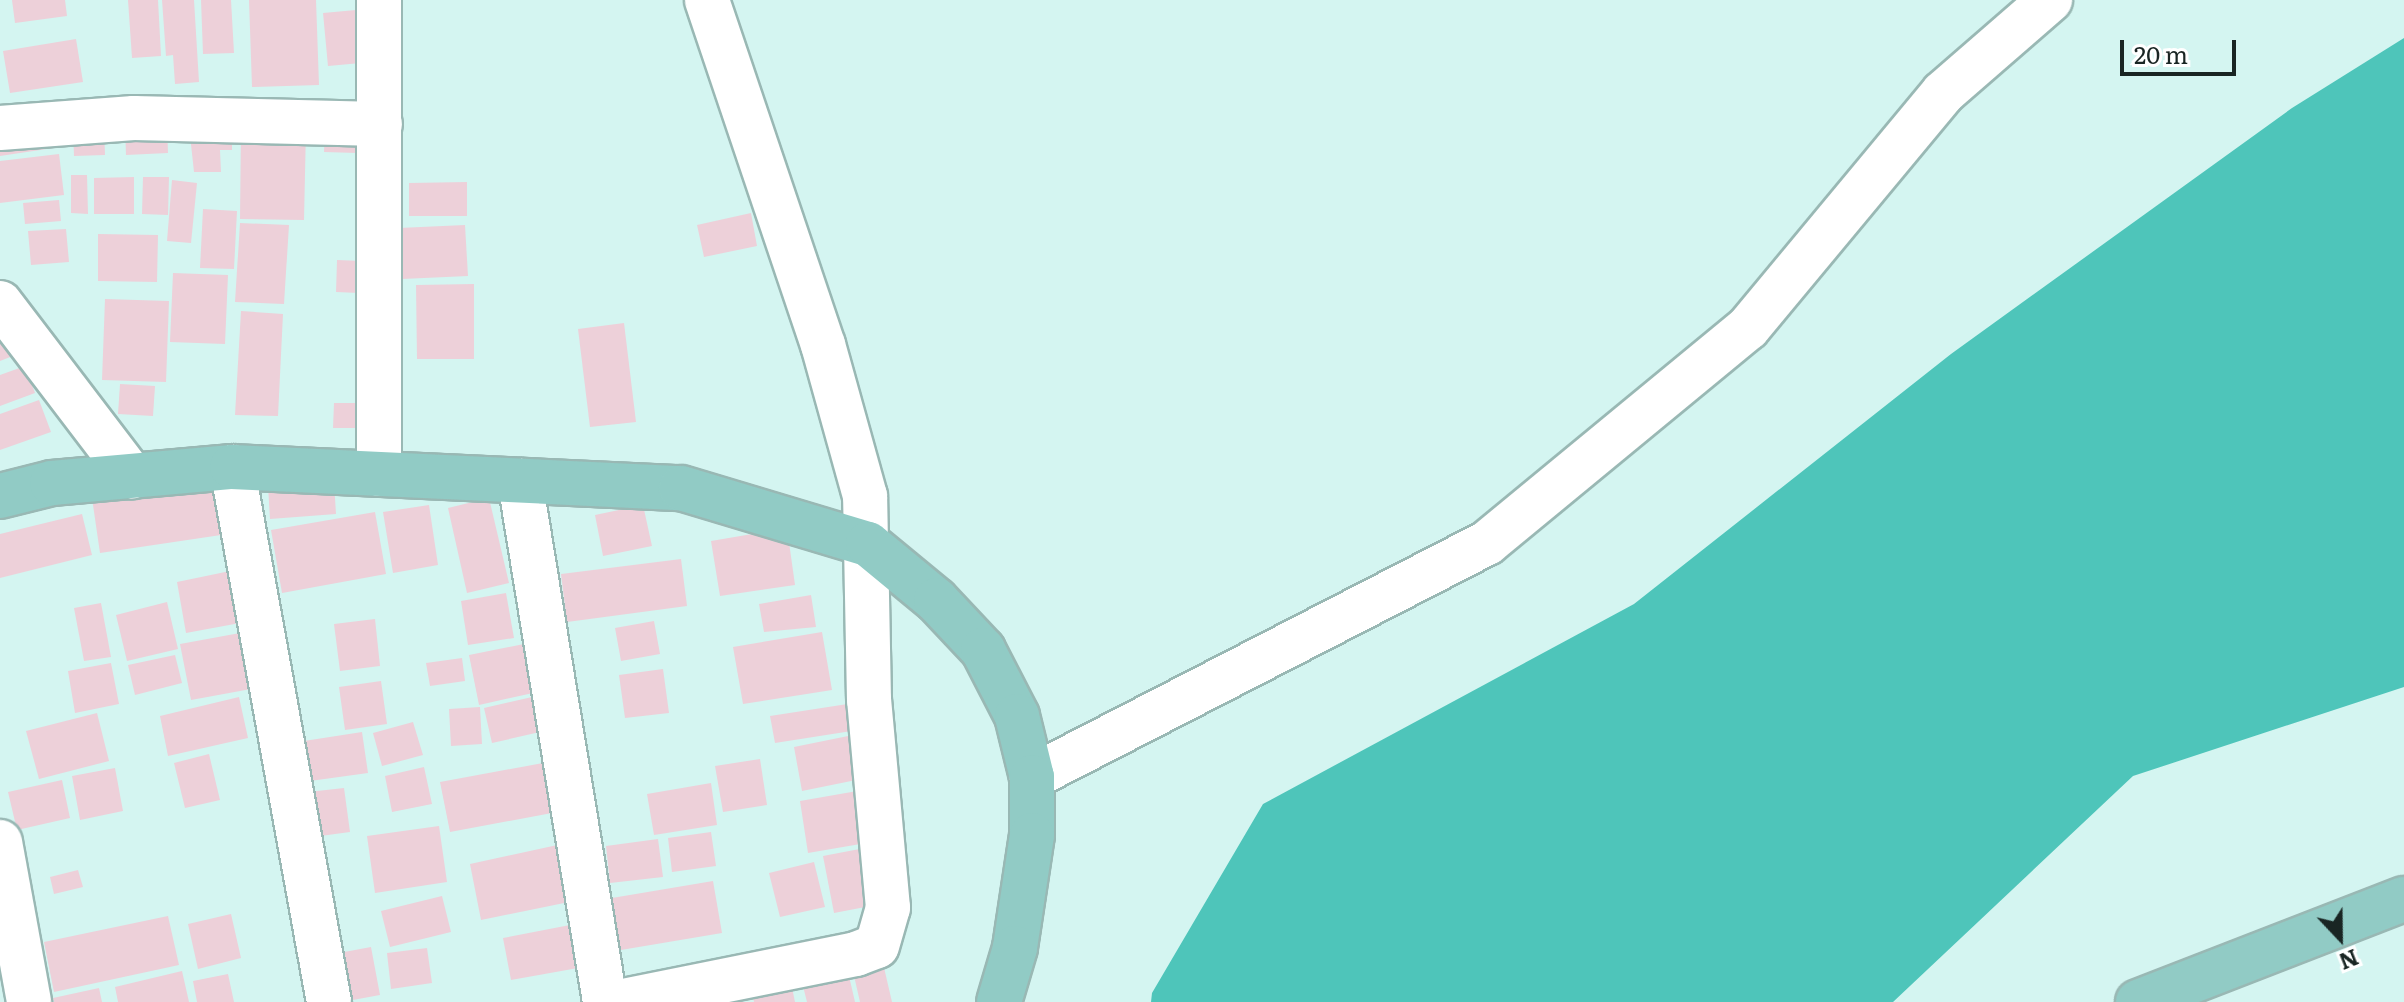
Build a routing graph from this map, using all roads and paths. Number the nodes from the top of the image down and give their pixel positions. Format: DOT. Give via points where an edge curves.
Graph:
graph roads {
  1 [pos="379,0"];
  2 [pos="707,0"];
  3 [pos="2050,0"];
  4 [pos="380,124"];
  5 [pos="0,128"];
  6 [pos="0,303"];
  7 [pos="232,467"];
  8 [pos="379,474"];
  9 [pos="132,476"];
  10 [pos="520,481"];
  11 [pos="0,496"];
  12 [pos="868,544"];
  13 [pos="1032,777"];
  14 [pos="0,842"];
  15 [pos="2404,899"];
  16 [pos="6,927"];
  17 [pos="29,1002"];
  18 [pos="329,1002"];
  19 [pos="605,1002"];
  20 [pos="618,1002"];
  21 [pos="999,1002"];
  22 [pos="2138,1002"];
  1 -- 4 [label="street"];
  2 -- 12 [label="street" via="823,345 865,496"];
  3 -- 13 [label="street" via="1943,93 1748,328 1487,543"];
  4 -- 5 [label="street" via="134,118"];
  4 -- 8 [label="street"];
  6 -- 9 [label="street" via="58,372"];
  7 -- 8 [label="main road"];
  7 -- 9 [label="main road"];
  7 -- 18 [label="street"];
  8 -- 10 [label="main road"];
  9 -- 11 [label="main road" via="52,483"];
  10 -- 12 [label="main road" via="681,488"];
  10 -- 19 [label="street"];
  12 -- 13 [label="main road" via="936,600 983,650 1017,716"];
  12 -- 20 [label="street" via="869,700 888,908 877,946"];
  13 -- 21 [label="main road" via="1015,948"];
  14 -- 16 [label="street"];
  15 -- 22 [label="main road"];
  16 -- 17 [label="street"];
}
